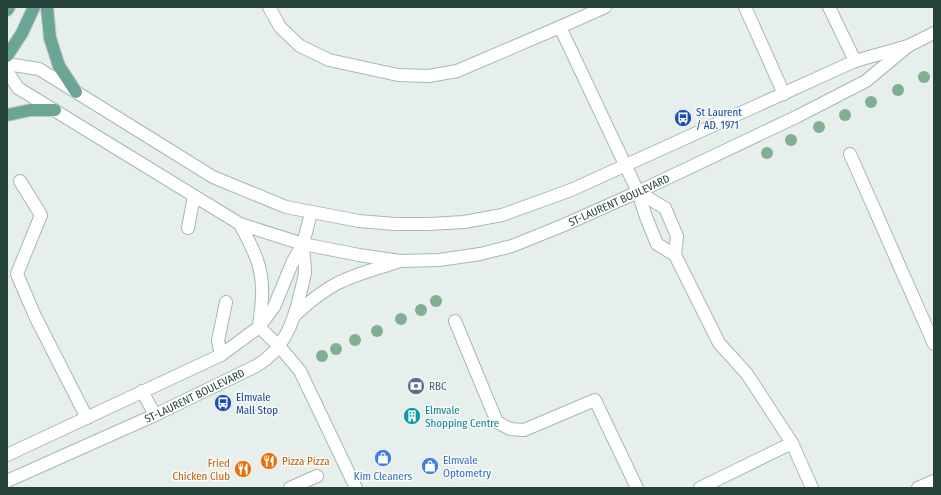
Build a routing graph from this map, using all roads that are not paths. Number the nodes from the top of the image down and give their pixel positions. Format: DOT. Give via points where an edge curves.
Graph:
graph roads {
  1 [pos="9,7"];
  2 [pos="34,7"];
  3 [pos="47,7"];
  4 [pos="269,7"];
  5 [pos="605,7"];
  6 [pos="745,7"];
  7 [pos="829,7"];
  8 [pos="7,10"];
  9 [pos="560,27"];
  10 [pos="934,33"];
  11 [pos="908,46"];
  12 [pos="7,56"];
  13 [pos="854,61"];
  14 [pos="7,64"];
  15 [pos="7,71"];
  16 [pos="76,92"];
  17 [pos="784,94"];
  18 [pos="55,110"];
  19 [pos="7,115"];
  20 [pos="850,154"];
  21 [pos="624,166"];
  22 [pos="20,181"];
  23 [pos="638,192"];
  24 [pos="194,196"];
  25 [pos="312,213"];
  26 [pos="240,224"];
  27 [pos="188,228"];
  28 [pos="303,244"];
  29 [pos="675,255"];
  30 [pos="400,261"];
  31 [pos="226,302"];
  32 [pos="296,314"];
  33 [pos="455,321"];
  34 [pos="259,327"];
  35 [pos="934,344"];
  36 [pos="279,346"];
  37 [pos="221,355"];
  38 [pos="142,391"];
  39 [pos="155,415"];
  40 [pos="87,418"];
  41 [pos="792,443"];
  42 [pos="7,455"];
  43 [pos="317,476"];
  44 [pos="7,481"];
  45 [pos="934,481"];
  46 [pos="290,488"];
  47 [pos="356,488"];
  48 [pos="636,488"];
  49 [pos="700,488"];
  50 [pos="812,488"];
  51 [pos="918,488"];
  1 -- 8 [label="main road"];
  2 -- 12 [label="main road" via="22,33"];
  3 -- 16 [label="main road" via="50,38 59,66"];
  4 -- 9 [label="street" via="280,27 300,46 329,60 398,75 429,76 457,70"];
  5 -- 9 [label="street"];
  6 -- 17 [label="street"];
  7 -- 13 [label="street"];
  9 -- 21 [label="street"];
  10 -- 11 [label="street, ST-LAURENT BOULEVARD"];
  11 -- 13 [label="street, ST-LAURENT BOULEVARD"];
  11 -- 23 [label="street, ST-LAURENT BOULEVARD" via="866,81"];
  13 -- 17 [label="street, ST-LAURENT BOULEVARD"];
  14 -- 16 [label="street, ST-LAURENT BOULEVARD" via="39,69"];
  15 -- 18 [label="street, ST-LAURENT BOULEVARD" via="18,88"];
  16 -- 25 [label="street, ST-LAURENT BOULEVARD" via="213,177 286,207"];
  17 -- 21 [label="street, ST-LAURENT BOULEVARD"];
  18 -- 19 [label="main road" via="31,110"];
  18 -- 24 [label="street, ST-LAURENT BOULEVARD"];
  20 -- 35 [label="street"];
  21 -- 23 [label="street"];
  21 -- 25 [label="street, ST-LAURENT BOULEVARD" via="571,190 502,215 464,222 395,224"];
  22 -- 40 [label="street" via="41,215 17,274 35,316"];
  23 -- 29 [label="street" via="658,244"];
  23 -- 29 [label="street" via="665,208 677,236"];
  23 -- 30 [label="street, ST-LAURENT BOULEVARD" via="512,246 439,260"];
  24 -- 26 [label="street, ST-LAURENT BOULEVARD"];
  24 -- 27 [label="street"];
  25 -- 28 [label="street, ST-LAURENT BOULEVARD"];
  26 -- 28 [label="street, ST-LAURENT BOULEVARD"];
  26 -- 34 [label="street" via="260,271 262,290"];
  28 -- 30 [label="street, ST-LAURENT BOULEVARD"];
  28 -- 32 [label="street, ST-LAURENT BOULEVARD" via="305,273"];
  28 -- 34 [label="street, ST-LAURENT BOULEVARD" via="274,307"];
  29 -- 41 [label="street" via="719,343 747,374"];
  30 -- 32 [label="street" via="336,284"];
  31 -- 37 [label="street" via="218,341"];
  32 -- 36 [label="street, ST-LAURENT BOULEVARD"];
  33 -- 48 [label="street" via="497,422 510,429 524,430 595,400"];
  34 -- 36 [label="street"];
  34 -- 37 [label="street, ST-LAURENT BOULEVARD"];
  36 -- 39 [label="street, ST-LAURENT BOULEVARD" via="260,363"];
  36 -- 47 [label="street" via="300,371"];
  37 -- 38 [label="street, ST-LAURENT BOULEVARD"];
  38 -- 39 [label="street"];
  38 -- 40 [label="street, ST-LAURENT BOULEVARD"];
  39 -- 44 [label="street, ST-LAURENT BOULEVARD"];
  40 -- 42 [label="street, ST-LAURENT BOULEVARD"];
  41 -- 49 [label="street"];
  41 -- 50 [label="street"];
  43 -- 46 [label="street"];
  45 -- 51 [label="street"];
}
